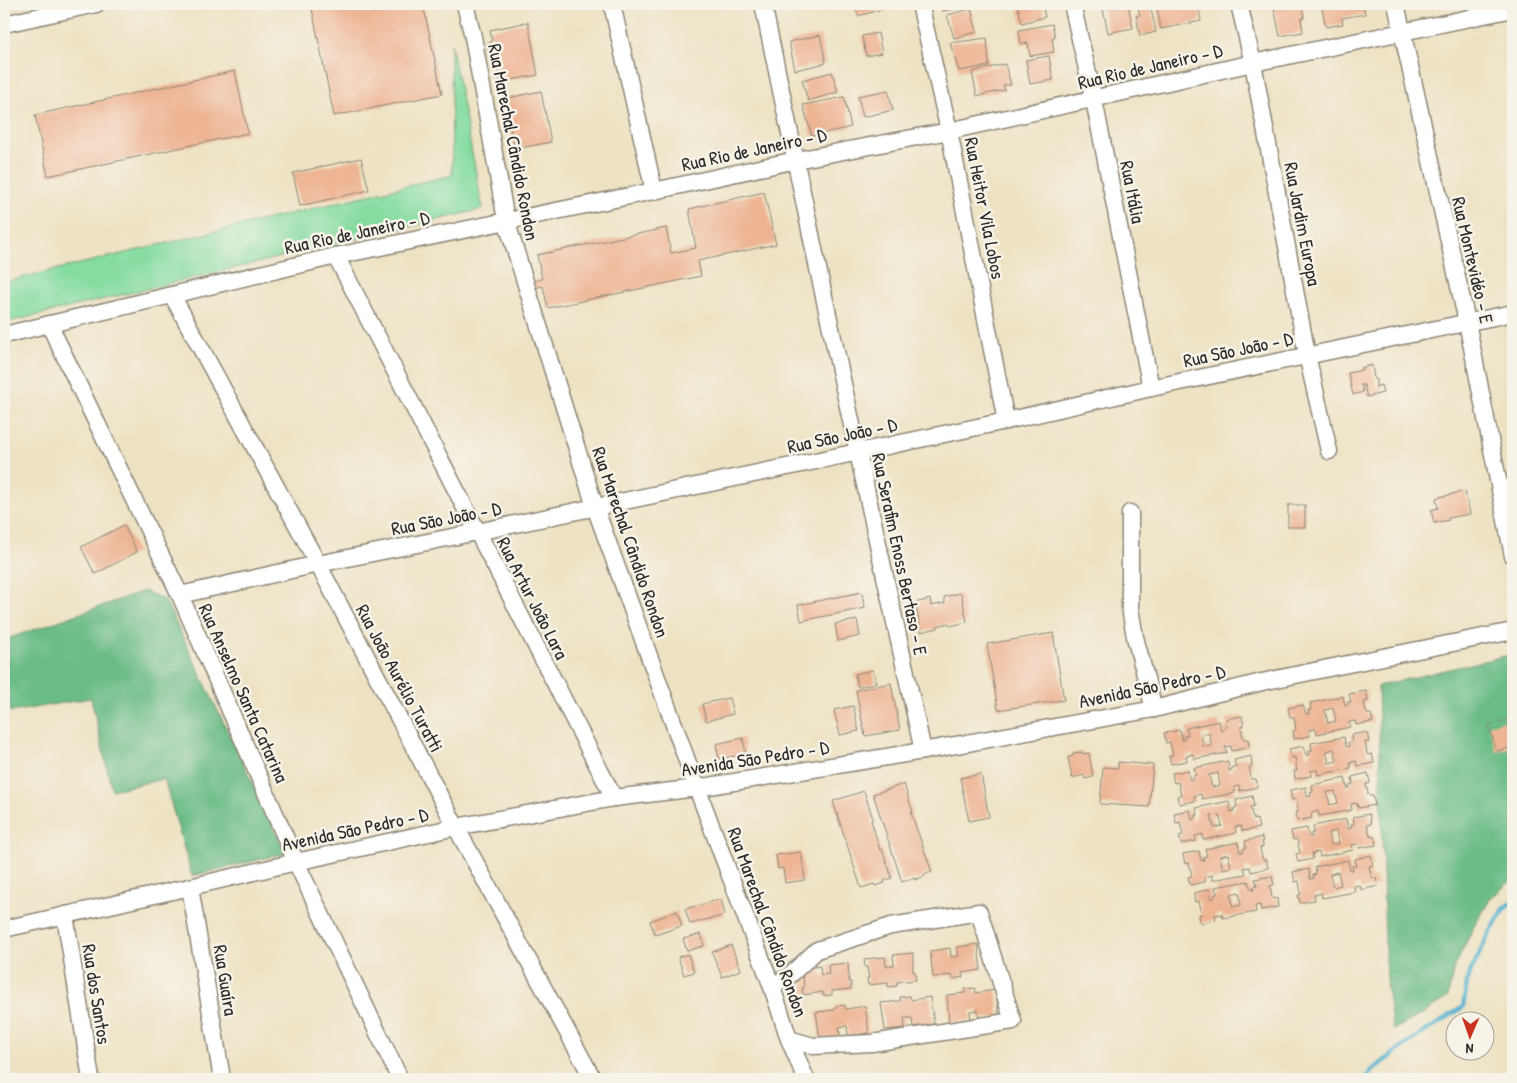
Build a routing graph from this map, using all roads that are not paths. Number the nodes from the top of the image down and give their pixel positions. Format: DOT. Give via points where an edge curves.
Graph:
graph roads {
  1 [pos="96,4"];
  2 [pos="465,4"];
  3 [pos="612,4"];
  4 [pos="763,4"];
  5 [pos="920,4"];
  6 [pos="1072,4"];
  7 [pos="1239,4"];
  8 [pos="1396,4"];
  9 [pos="1513,9"];
  10 [pos="4,24"];
  11 [pos="1402,32"];
  12 [pos="1253,63"];
  13 [pos="1094,100"];
  14 [pos="949,131"];
  15 [pos="796,160"];
  16 [pos="654,191"];
  17 [pos="506,220"];
  18 [pos="336,256"];
  19 [pos="172,296"];
  20 [pos="1513,313"];
  21 [pos="1467,322"];
  22 [pos="49,324"];
  23 [pos="4,335"];
  24 [pos="1307,355"];
  25 [pos="1150,388"];
  26 [pos="1006,421"];
  27 [pos="1329,451"];
  28 [pos="857,452"];
  29 [pos="595,507"];
  30 [pos="1130,513"];
  31 [pos="477,532"];
  32 [pos="1513,556"];
  33 [pos="318,564"];
  34 [pos="180,596"];
  35 [pos="1513,632"];
  36 [pos="1154,709"];
  37 [pos="923,751"];
  38 [pos="697,788"];
  39 [pos="614,798"];
  40 [pos="456,827"];
  41 [pos="296,862"];
  42 [pos="190,887"];
  43 [pos="65,915"];
  44 [pos="4,929"];
  45 [pos="772,987"];
  46 [pos="790,1039"];
  47 [pos="90,1079"];
  48 [pos="222,1079"];
  49 [pos="400,1079"];
  50 [pos="593,1079"];
  51 [pos="806,1079"];
  1 -- 10 [label="street"];
  2 -- 17 [label="street, Rua Marechal Cândido Rondon"];
  3 -- 16 [label="street"];
  4 -- 15 [label="street, Rua Serafim Enoss Bertaso - E"];
  5 -- 14 [label="street, Rua Heitor Vila Lobos"];
  6 -- 13 [label="street, Rua Itália"];
  7 -- 12 [label="street, Rua Jardim Europa"];
  8 -- 11 [label="street, Rua Montevidéo - E"];
  9 -- 11 [label="street, Rua Rio de Janeiro - D"];
  11 -- 12 [label="street, Rua Rio de Janeiro - D"];
  11 -- 21 [label="street, Rua Montevidéo - E"];
  12 -- 13 [label="street, Rua Rio de Janeiro - D"];
  12 -- 24 [label="street, Rua Jardim Europa"];
  13 -- 14 [label="street, Rua Rio de Janeiro - D"];
  13 -- 25 [label="street, Rua Itália"];
  14 -- 15 [label="street, Rua Rio de Janeiro - D"];
  14 -- 26 [label="street, Rua Heitor Vila Lobos"];
  15 -- 16 [label="street, Rua Rio de Janeiro - D"];
  15 -- 28 [label="street, Rua Serafim Enoss Bertaso - E"];
  16 -- 17 [label="street, Rua Rio de Janeiro - D"];
  17 -- 18 [label="street, Rua Rio de Janeiro - D"];
  17 -- 29 [label="street, Rua Marechal Cândido Rondon"];
  18 -- 19 [label="street, Rua Rio de Janeiro - D"];
  18 -- 31 [label="street, Rua Artur João Lara"];
  19 -- 22 [label="street, Rua Rio de Janeiro - D"];
  19 -- 33 [label="street, Rua João Aurélio Turatti"];
  20 -- 21 [label="street, Rua São João - D"];
  21 -- 24 [label="street, Rua São João - D"];
  21 -- 32 [label="street, Rua Montevidéo - E"];
  22 -- 23 [label="street, Rua Rio de Janeiro - D"];
  22 -- 34 [label="street, Rua Anselmo Santa Catarina"];
  24 -- 25 [label="street, Rua São João - D"];
  24 -- 27 [label="street, Rua Jardim Europa"];
  25 -- 26 [label="street, Rua São João - D"];
  26 -- 28 [label="street, Rua São João - D"];
  28 -- 29 [label="street, Rua São João - D"];
  28 -- 37 [label="street, Rua Serafim Enoss Bertaso - E"];
  29 -- 31 [label="street, Rua São João - D"];
  29 -- 38 [label="street, Rua Marechal Cândido Rondon"];
  30 -- 36 [label="street" via="1130,608"];
  31 -- 33 [label="street, Rua São João - D"];
  31 -- 39 [label="street, Rua Artur João Lara"];
  33 -- 34 [label="street, Rua São João - D"];
  33 -- 40 [label="street, Rua João Aurélio Turatti"];
  34 -- 41 [label="street, Rua Anselmo Santa Catarina"];
  35 -- 36 [label="street, Avenida São Pedro - D" via="1262,682"];
  36 -- 37 [label="street, Avenida São Pedro - D"];
  37 -- 38 [label="street, Avenida São Pedro - D"];
  38 -- 39 [label="street, Avenida São Pedro - D"];
  38 -- 45 [label="street, Rua Marechal Cândido Rondon"];
  39 -- 40 [label="street, Avenida São Pedro - D"];
  40 -- 41 [label="street, Avenida São Pedro - D"];
  40 -- 50 [label="street, Rua João Aurélio Turatti"];
  41 -- 42 [label="street, Avenida São Pedro - D"];
  41 -- 49 [label="street, Rua Anselmo Santa Catarina"];
  42 -- 43 [label="street, Avenida São Pedro - D"];
  42 -- 48 [label="street, Rua Guaíra"];
  43 -- 44 [label="street, Avenida São Pedro - D" via="24,918"];
  43 -- 47 [label="street, Rua dos Santos"];
  45 -- 46 [label="street, Rua Marechal Cândido Rondon"];
  45 -- 46 [label="street" via="790,976 817,950 891,926 979,912 1014,1021 850,1045 813,1046"];
  46 -- 51 [label="street, Rua Marechal Cândido Rondon"];
}
